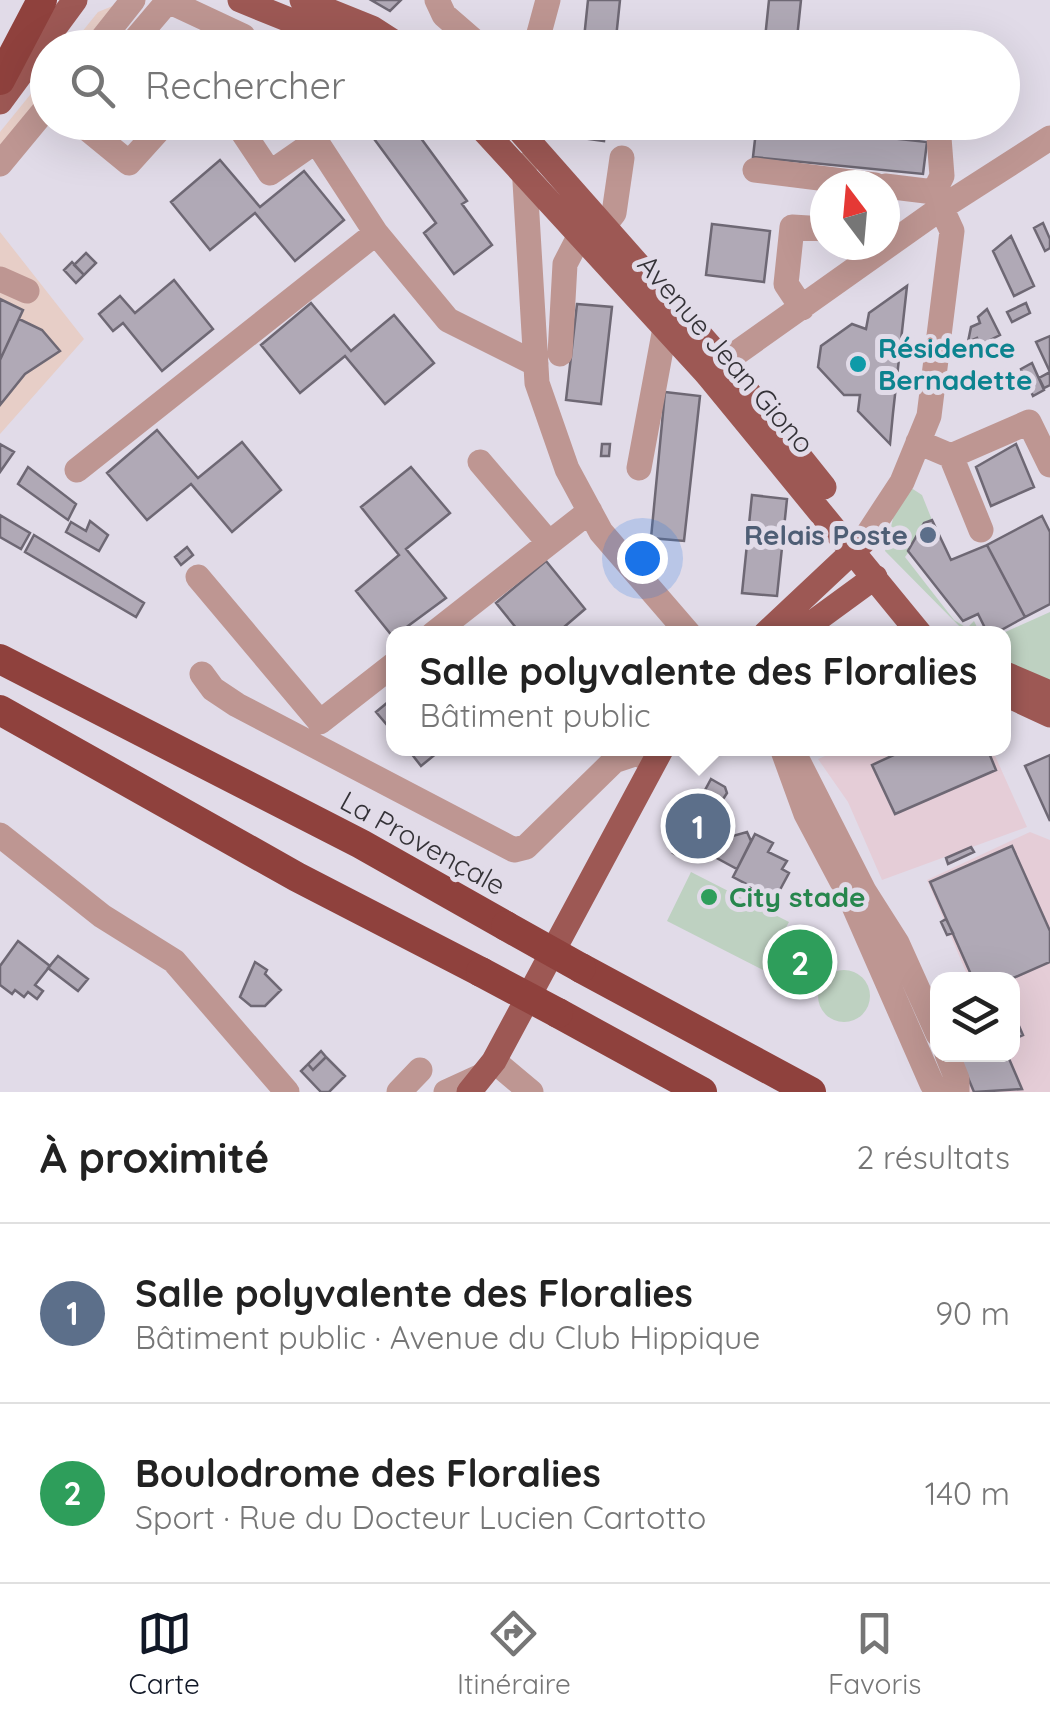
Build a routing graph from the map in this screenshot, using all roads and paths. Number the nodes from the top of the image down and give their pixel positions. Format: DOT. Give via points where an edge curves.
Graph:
graph roads {
  1 [pos="42,0"];
  2 [pos="75,0"];
  3 [pos="134,0"];
  4 [pos="240,0"];
  5 [pos="302,0"];
  6 [pos="438,0"];
  7 [pos="548,0"];
  8 [pos="274,6"];
  9 [pos="53,30"];
  10 [pos="110,30"];
  11 [pos="143,30"];
  12 [pos="218,30"];
  13 [pos="250,30"];
  14 [pos="323,30"];
  15 [pos="375,30"];
  16 [pos="460,30"];
  17 [pos="540,30"];
  18 [pos="30,61"];
  19 [pos="0,80"];
  20 [pos="0,102"];
  21 [pos="30,128"];
  22 [pos="1050,138"];
  23 [pos="100,140"];
  24 [pos="150,140"];
  25 [pos="248,140"];
  26 [pos="508,140"];
  27 [pos="512,140"];
  28 [pos="939,140"];
  29 [pos="622,158"];
  30 [pos="0,164"];
  31 [pos="755,170"];
  32 [pos="525,171"];
  33 [pos="810,177"];
  34 [pos="900,190"];
  35 [pos="938,200"];
  36 [pos="529,222"];
  37 [pos="810,229"];
  38 [pos="585,230"];
  39 [pos="900,231"];
  40 [pos="376,232"];
  41 [pos="863,260"];
  42 [pos="0,279"];
  43 [pos="27,290"];
  44 [pos="802,308"];
  45 [pos="673,321"];
  46 [pos="548,359"];
  47 [pos="715,368"];
  48 [pos="918,442"];
  49 [pos="951,456"];
  50 [pos="480,462"];
  51 [pos="1050,465"];
  52 [pos="639,468"];
  53 [pos="78,470"];
  54 [pos="590,511"];
  55 [pos="981,530"];
  56 [pos="548,543"];
  57 [pos="860,546"];
  58 [pos="198,577"];
  59 [pos="875,577"];
  60 [pos="892,598"];
  61 [pos="449,626"];
  62 [pos="682,626"];
  63 [pos="774,626"];
  64 [pos="807,626"];
  65 [pos="808,626"];
  66 [pos="914,626"];
  67 [pos="935,626"];
  68 [pos="0,640"];
  69 [pos="0,659"];
  70 [pos="386,670"];
  71 [pos="202,674"];
  72 [pos="1011,676"];
  73 [pos="1050,693"];
  74 [pos="1011,697"];
  75 [pos="0,710"];
  76 [pos="1050,715"];
  77 [pos="0,731"];
  78 [pos="630,756"];
  79 [pos="657,756"];
  80 [pos="785,756"];
  81 [pos="797,756"];
  82 [pos="0,835"];
  83 [pos="361,844"];
  84 [pos="297,878"];
  85 [pos="930,1016"];
  86 [pos="951,1062"];
  87 [pos="420,1070"];
  88 [pos="481,1076"];
  89 [pos="287,1092"];
  90 [pos="400,1092"];
  91 [pos="446,1092"];
  92 [pos="531,1092"];
  93 [pos="702,1092"];
  94 [pos="811,1092"];
  95 [pos="941,1092"];
  96 [pos="957,1092"];
  1 -- 19 [label="highway"];
  2 -- 9 [label="main road"];
  3 -- 10 [label="street"];
  4 -- 8 [label="main road"];
  5 -- 15 [label="main road"];
  6 -- 16 [label="street"];
  7 -- 17 [label="street"];
  8 -- 13 [label="street"];
  8 -- 14 [label="main road"];
  11 -- 12 [label="street" via="168,1"];
  18 -- 20 [label="main road"];
  21 -- 30 [label="street"];
  22 -- 35 [label="street"];
  23 -- 24 [label="street" via="129,164"];
  25 -- 40 [label="street" via="270,173 316,141"];
  26 -- 32 [label="street"];
  27 -- 38 [label="main road, Avenue Jean Giono"];
  28 -- 35 [label="street"];
  29 -- 38 [label="street" via="614,213"];
  31 -- 33 [label="street"];
  32 -- 36 [label="street"];
  32 -- 38 [label="main road, Avenue Jean Giono"];
  34 -- 35 [label="street"];
  35 -- 39 [label="street"];
  35 -- 48 [label="street" via="952,231 929,416"];
  36 -- 38 [label="street"];
  36 -- 46 [label="street"];
  37 -- 44 [label="street" via="792,227 786,284"];
  38 -- 45 [label="main road, Avenue Jean Giono"];
  38 -- 46 [label="street" via="566,264"];
  40 -- 46 [label="street" via="448,320"];
  40 -- 53 [label="street"];
  41 -- 44 [label="street"];
  42 -- 43 [label="street"];
  44 -- 47 [label="street"];
  45 -- 47 [label="main road, Avenue Jean Giono"];
  45 -- 52 [label="street"];
  46 -- 54 [label="street" via="537,383"];
  47 -- 57 [label="main road, Avenue Jean Giono"];
  48 -- 49 [label="street"];
  48 -- 57 [label="street" via="902,482"];
  49 -- 51 [label="street" via="1029,422"];
  49 -- 55 [label="street"];
  50 -- 56 [label="street"];
  54 -- 56 [label="street"];
  54 -- 62 [label="street"];
  56 -- 61 [label="street"];
  57 -- 59 [label="main road, Avenue Jean Giono"];
  57 -- 63 [label="main road"];
  57 -- 67 [label="main road, Avenue Jean Giono"];
  58 -- 70 [label="street" via="320,722"];
  59 -- 60 [label="main road, Avenue Jean Giono"];
  59 -- 64 [label="main road"];
  60 -- 65 [label="main road" via="864,599"];
  60 -- 66 [label="main road, Avenue Jean Giono"];
  68 -- 83 [label="highway"];
  69 -- 83 [label="highway, La Provençale"];
  71 -- 78 [label="street" via="237,705 514,850 526,848 529,830 614,761"];
  72 -- 73 [label="main road"];
  74 -- 76 [label="main road"];
  75 -- 84 [label="highway"];
  77 -- 84 [label="highway"];
  79 -- 88 [label="main road"];
  80 -- 95 [label="street" via="806,814"];
  81 -- 85 [label="street"];
  82 -- 89 [label="street" via="102,916 174,961"];
  83 -- 94 [label="highway, La Provençale, bridge"];
  84 -- 93 [label="highway, bridge"];
  86 -- 96 [label="street"];
  87 -- 90 [label="street"];
  88 -- 91 [label="street"];
  88 -- 92 [label="street"];
}
